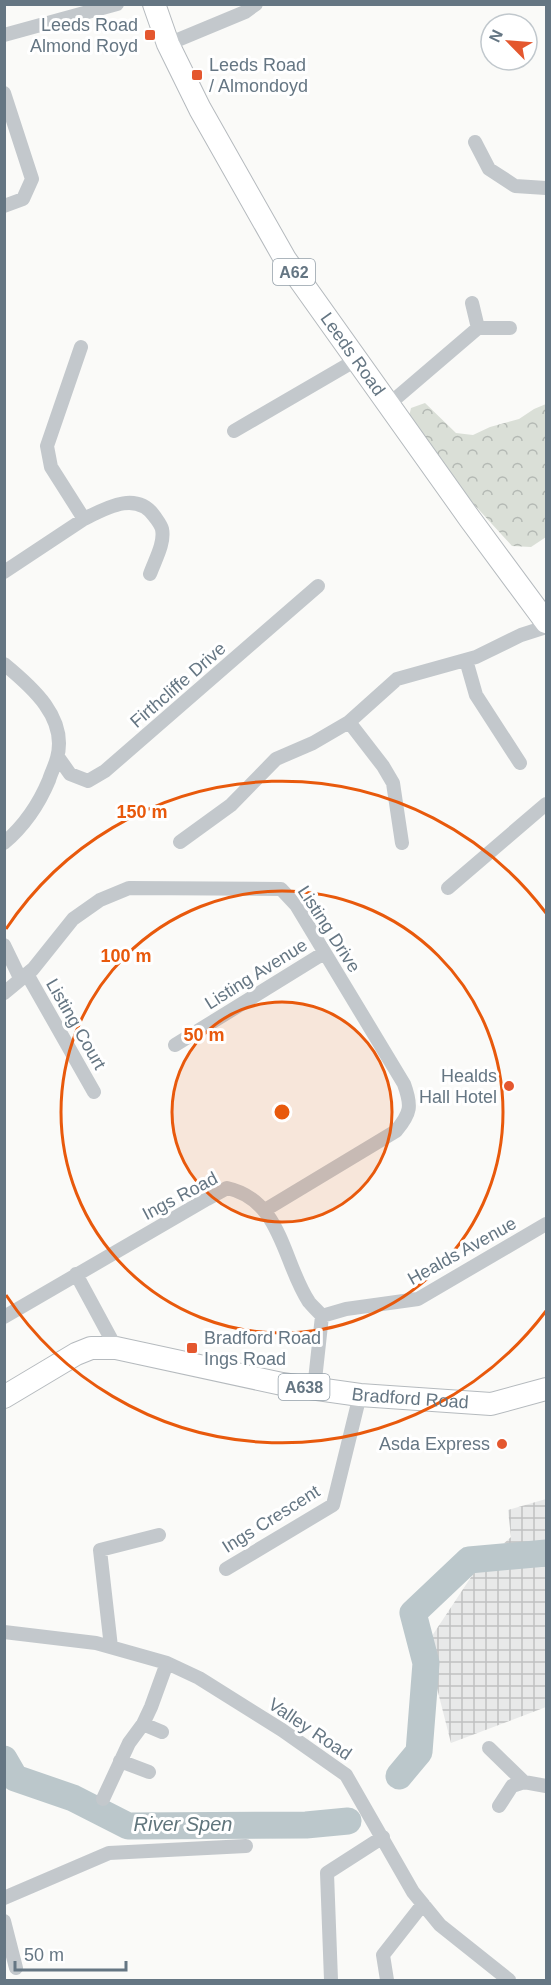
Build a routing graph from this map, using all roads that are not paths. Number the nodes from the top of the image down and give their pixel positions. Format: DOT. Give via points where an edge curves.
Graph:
graph roads {
  1 [pos="117,4"];
  2 [pos="154,4"];
  3 [pos="256,4"];
  4 [pos="4,34"];
  5 [pos="168,44"];
  6 [pos="4,93"];
  7 [pos="475,142"];
  8 [pos="546,188"];
  9 [pos="4,206"];
  10 [pos="472,303"];
  11 [pos="478,328"];
  12 [pos="510,328"];
  13 [pos="81,347"];
  14 [pos="356,360"];
  15 [pos="388,405"];
  16 [pos="234,431"];
  17 [pos="84,519"];
  18 [pos="4,572"];
  19 [pos="150,574"];
  20 [pos="318,586"];
  21 [pos="546,622"];
  22 [pos="546,627"];
  23 [pos="466,660"];
  24 [pos="4,664"];
  25 [pos="349,722"];
  26 [pos="58,757"];
  27 [pos="520,763"];
  28 [pos="546,804"];
  29 [pos="180,842"];
  30 [pos="4,843"];
  31 [pos="402,843"];
  32 [pos="448,888"];
  33 [pos="4,945"];
  34 [pos="324,953"];
  35 [pos="23,976"];
  36 [pos="4,993"];
  37 [pos="176,1045"];
  38 [pos="94,1092"];
  39 [pos="265,1210"];
  40 [pos="546,1224"];
  41 [pos="76,1274"];
  42 [pos="322,1316"];
  43 [pos="4,1317"];
  44 [pos="116,1348"];
  45 [pos="65,1362"];
  46 [pos="314,1389"];
  47 [pos="546,1389"];
  48 [pos="360,1395"];
  49 [pos="4,1397"];
  50 [pos="4,1411"];
  51 [pos="161,1550"];
  52 [pos="226,1569"];
  53 [pos="4,1632"];
  54 [pos="111,1647"];
  55 [pos="167,1663"];
  56 [pos="143,1724"];
  57 [pos="162,1732"];
  58 [pos="489,1748"];
  59 [pos="120,1761"];
  60 [pos="149,1772"];
  61 [pos="524,1782"];
  62 [pos="546,1786"];
  63 [pos="103,1799"];
  64 [pos="499,1806"];
  65 [pos="382,1838"];
  66 [pos="246,1846"];
  67 [pos="4,1898"];
  68 [pos="423,1904"];
  69 [pos="4,1921"];
  70 [pos="16,1968"];
  71 [pos="331,1980"];
  72 [pos="387,1980"];
  73 [pos="509,1980"];
  1 -- 4 [label="street"];
  2 -- 5 [label="main road, Leeds Road / A62"];
  3 -- 5 [label="street" via="246,12"];
  5 -- 14 [label="main road, Leeds Road / A62" via="285,259"];
  6 -- 9 [label="street" via="32,179 23,198"];
  7 -- 8 [label="street" via="489,169 515,186"];
  10 -- 11 [label="street"];
  11 -- 12 [label="street"];
  11 -- 15 [label="street"];
  13 -- 17 [label="street" via="47,446 51,467"];
  14 -- 15 [label="main road, Leeds Road / A62"];
  14 -- 16 [label="street"];
  15 -- 21 [label="main road, Leeds Road / A62"];
  17 -- 18 [label="street"];
  17 -- 19 [label="street" via="126,502 151,511 162,527 161,545"];
  20 -- 26 [label="street, Firthcliffe Drive" via="105,771 88,781 70,774"];
  22 -- 23 [label="street"];
  23 -- 25 [label="street" via="398,679"];
  23 -- 27 [label="street" via="476,694"];
  24 -- 26 [label="street" via="28,683 49,708 59,734"];
  25 -- 29 [label="street" via="276,759 231,805"];
  25 -- 31 [label="street" via="393,783"];
  26 -- 30 [label="street" via="43,794 21,829"];
  28 -- 32 [label="street"];
  33 -- 35 [label="street, Listing Court"];
  34 -- 35 [label="street, Listing Drive" via="281,889 129,888 99,900 73,920"];
  34 -- 37 [label="street, Listing Avenue"];
  34 -- 39 [label="street, Listing Drive" via="404,1084 410,1101 407,1118 396,1131"];
  35 -- 36 [label="street, Listing Drive"];
  35 -- 38 [label="street, Listing Court"];
  39 -- 41 [label="street, Ings Road" via="241,1191 227,1188"];
  39 -- 42 [label="street, Ings Road" via="309,1301"];
  40 -- 42 [label="street, Healds Avenue" via="418,1299"];
  41 -- 43 [label="street, Ings Road"];
  41 -- 44 [label="street"];
  42 -- 46 [label="street"];
  44 -- 45 [label="main road, Bradford Road / A638" via="91,1348"];
  44 -- 46 [label="main road, Bradford Road / A638"];
  45 -- 49 [label="main road, Bradford Road / A638"];
  45 -- 50 [label="main road, Bradford Road / A638"];
  46 -- 48 [label="main road, Bradford Road / A638"];
  47 -- 48 [label="main road, Bradford Road / A638" via="491,1404"];
  48 -- 52 [label="street, Ings Crescent" via="333,1505"];
  51 -- 54 [label="street" via="159,1531 100,1550"];
  53 -- 54 [label="street, Valley Road"];
  54 -- 55 [label="street, Valley Road"];
  55 -- 56 [label="street"];
  55 -- 65 [label="street, Valley Road" via="265,1719 346,1775"];
  56 -- 57 [label="street"];
  56 -- 59 [label="street"];
  58 -- 61 [label="street"];
  59 -- 60 [label="street"];
  59 -- 63 [label="street"];
  61 -- 62 [label="street"];
  61 -- 64 [label="street" via="512,1786"];
  65 -- 68 [label="street, Valley Road"];
  65 -- 71 [label="street" via="327,1873"];
  66 -- 67 [label="street" via="109,1852"];
  68 -- 72 [label="street" via="383,1955"];
  68 -- 73 [label="street, Valley Road" via="440,1925"];
  69 -- 70 [label="street"];
}
